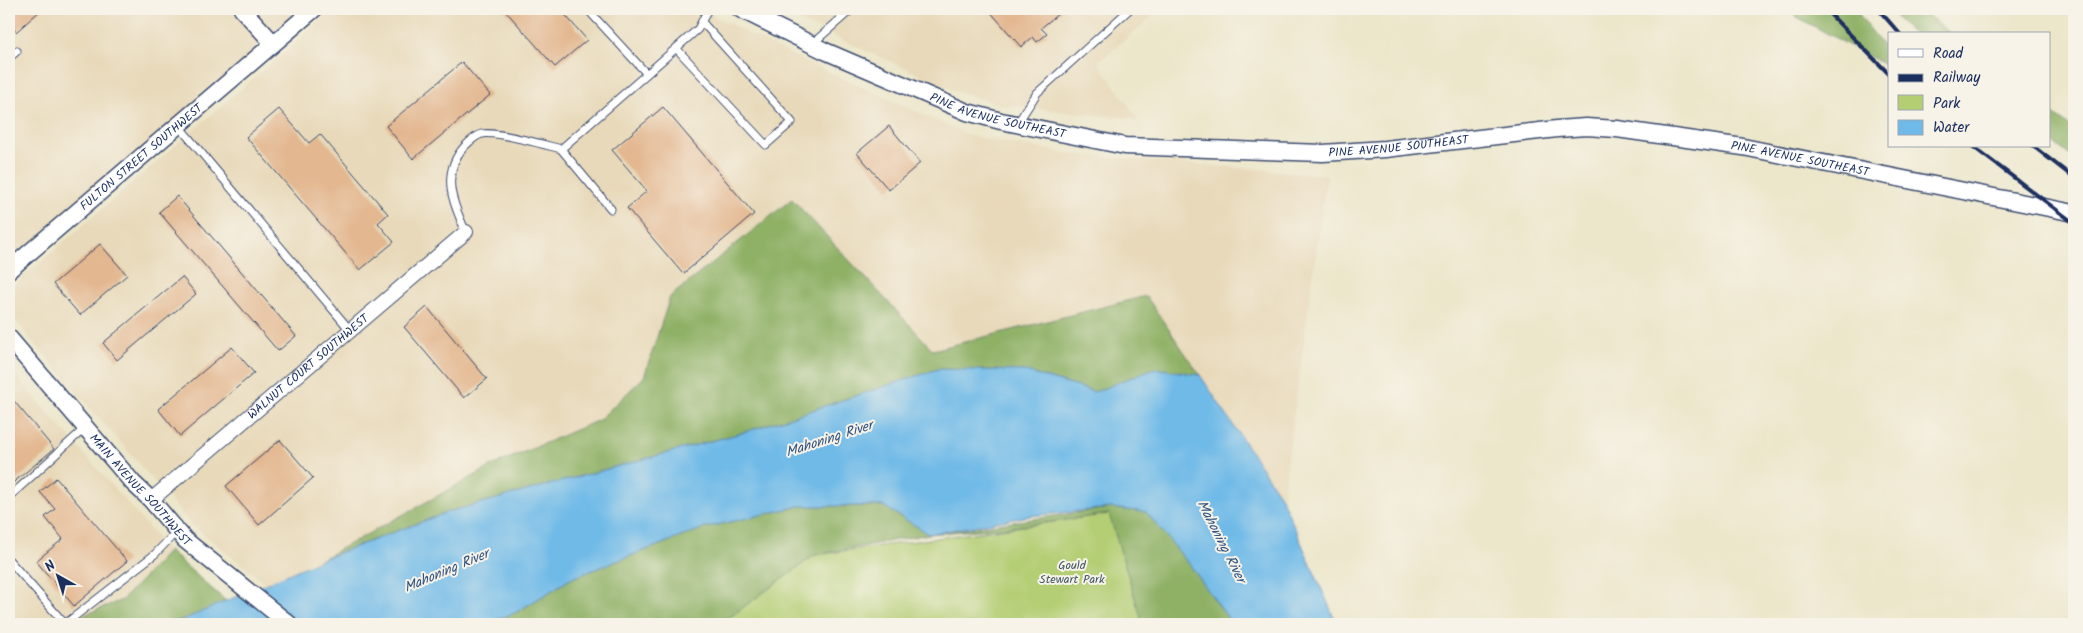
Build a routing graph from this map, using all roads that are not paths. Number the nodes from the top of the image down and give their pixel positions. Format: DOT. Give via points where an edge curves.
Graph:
graph roads {
  1 [pos="242,9"];
  2 [pos="314,9"];
  3 [pos="587,9"];
  4 [pos="708,9"];
  5 [pos="740,9"];
  6 [pos="852,9"];
  7 [pos="1130,9"];
  8 [pos="702,22"];
  9 [pos="273,43"];
  10 [pos="812,45"];
  11 [pos="676,48"];
  12 [pos="17,51"];
  13 [pos="9,58"];
  14 [pos="646,74"];
  15 [pos="178,125"];
  16 [pos="1017,125"];
  17 [pos="561,149"];
  18 [pos="611,209"];
  19 [pos="2074,213"];
  20 [pos="466,232"];
  21 [pos="9,270"];
  22 [pos="350,330"];
  23 [pos="9,338"];
  24 [pos="86,428"];
  25 [pos="9,496"];
  26 [pos="151,500"];
  27 [pos="181,536"];
  28 [pos="9,560"];
  29 [pos="65,624"];
  30 [pos="290,624"];
  1 -- 9 [label="street"];
  2 -- 9 [label="street, FULTON STREET SOUTHWEST"];
  3 -- 14 [label="lane"];
  4 -- 8 [label="lane"];
  5 -- 10 [label="street, PINE AVENUE SOUTHEAST"];
  6 -- 10 [label="lane"];
  7 -- 16 [label="lane" via="1037,93"];
  8 -- 11 [label="lane"];
  8 -- 11 [label="lane" via="792,122 766,144"];
  9 -- 15 [label="street, FULTON STREET SOUTHWEST"];
  10 -- 16 [label="street, PINE AVENUE SOUTHEAST" via="967,112"];
  11 -- 14 [label="lane"];
  12 -- 13 [label="lane"];
  14 -- 17 [label="lane"];
  15 -- 21 [label="street, FULTON STREET SOUTHWEST"];
  15 -- 22 [label="lane"];
  16 -- 19 [label="street, PINE AVENUE SOUTHEAST" via="1125,146 1303,153 1385,149 1557,129 1617,129 1743,147"];
  17 -- 18 [label="lane"];
  17 -- 20 [label="lane" via="482,134 466,145 455,157 450,177 453,202"];
  20 -- 22 [label="street, WALNUT COURT SOUTHWEST"];
  22 -- 26 [label="street, WALNUT COURT SOUTHWEST"];
  23 -- 24 [label="street, MAIN AVENUE SOUTHWEST"];
  24 -- 25 [label="lane"];
  24 -- 26 [label="street, MAIN AVENUE SOUTHWEST"];
  26 -- 27 [label="street, MAIN AVENUE SOUTHWEST"];
  27 -- 29 [label="lane"];
  27 -- 30 [label="street, MAIN AVENUE SOUTHWEST"];
  28 -- 29 [label="lane"];
}
